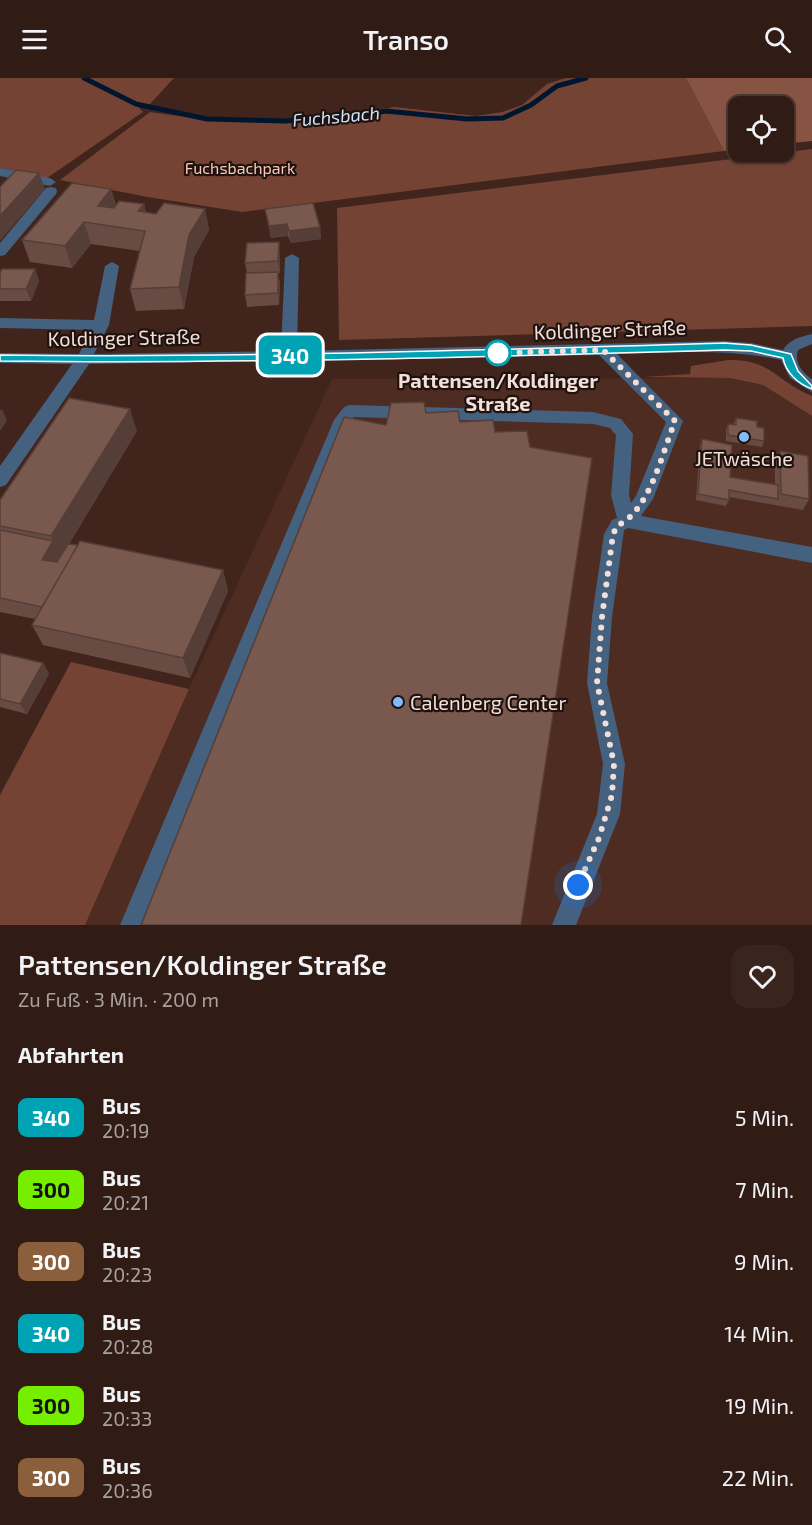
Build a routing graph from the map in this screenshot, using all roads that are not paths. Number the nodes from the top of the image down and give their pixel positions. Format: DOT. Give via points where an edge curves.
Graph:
graph roads {
  1 [pos="0,172"];
  2 [pos="0,252"];
  3 [pos="292,258"];
  4 [pos="112,266"];
  5 [pos="0,322"];
  6 [pos="101,325"];
  7 [pos="812,339"];
  8 [pos="603,350"];
  9 [pos="289,355"];
  10 [pos="788,356"];
  11 [pos="0,358"];
  12 [pos="84,359"];
  13 [pos="812,386"];
  14 [pos="0,480"];
  15 [pos="627,521"];
  16 [pos="812,555"];
  17 [pos="132,925"];
  18 [pos="564,925"];
  1 -- 2 [label="street" via="51,186"];
  3 -- 9 [label="street"];
  4 -- 6 [label="street"];
  5 -- 6 [label="street"];
  6 -- 12 [label="street"];
  7 -- 10 [label="street" via="796,343"];
  8 -- 9 [label="street, Koldinger Straße"];
  8 -- 10 [label="street, Koldinger Straße" via="724,346"];
  8 -- 15 [label="street" via="675,421 644,500"];
  9 -- 12 [label="street, Koldinger Straße"];
  10 -- 13 [label="street" via="794,373"];
  11 -- 12 [label="street, Koldinger Straße"];
  12 -- 14 [label="street"];
  15 -- 16 [label="street"];
  15 -- 17 [label="street" via="620,495 625,434 615,423 593,418 350,411 342,420"];
  15 -- 18 [label="street" via="618,525 613,534 597,683 614,764 612,795"];
}
